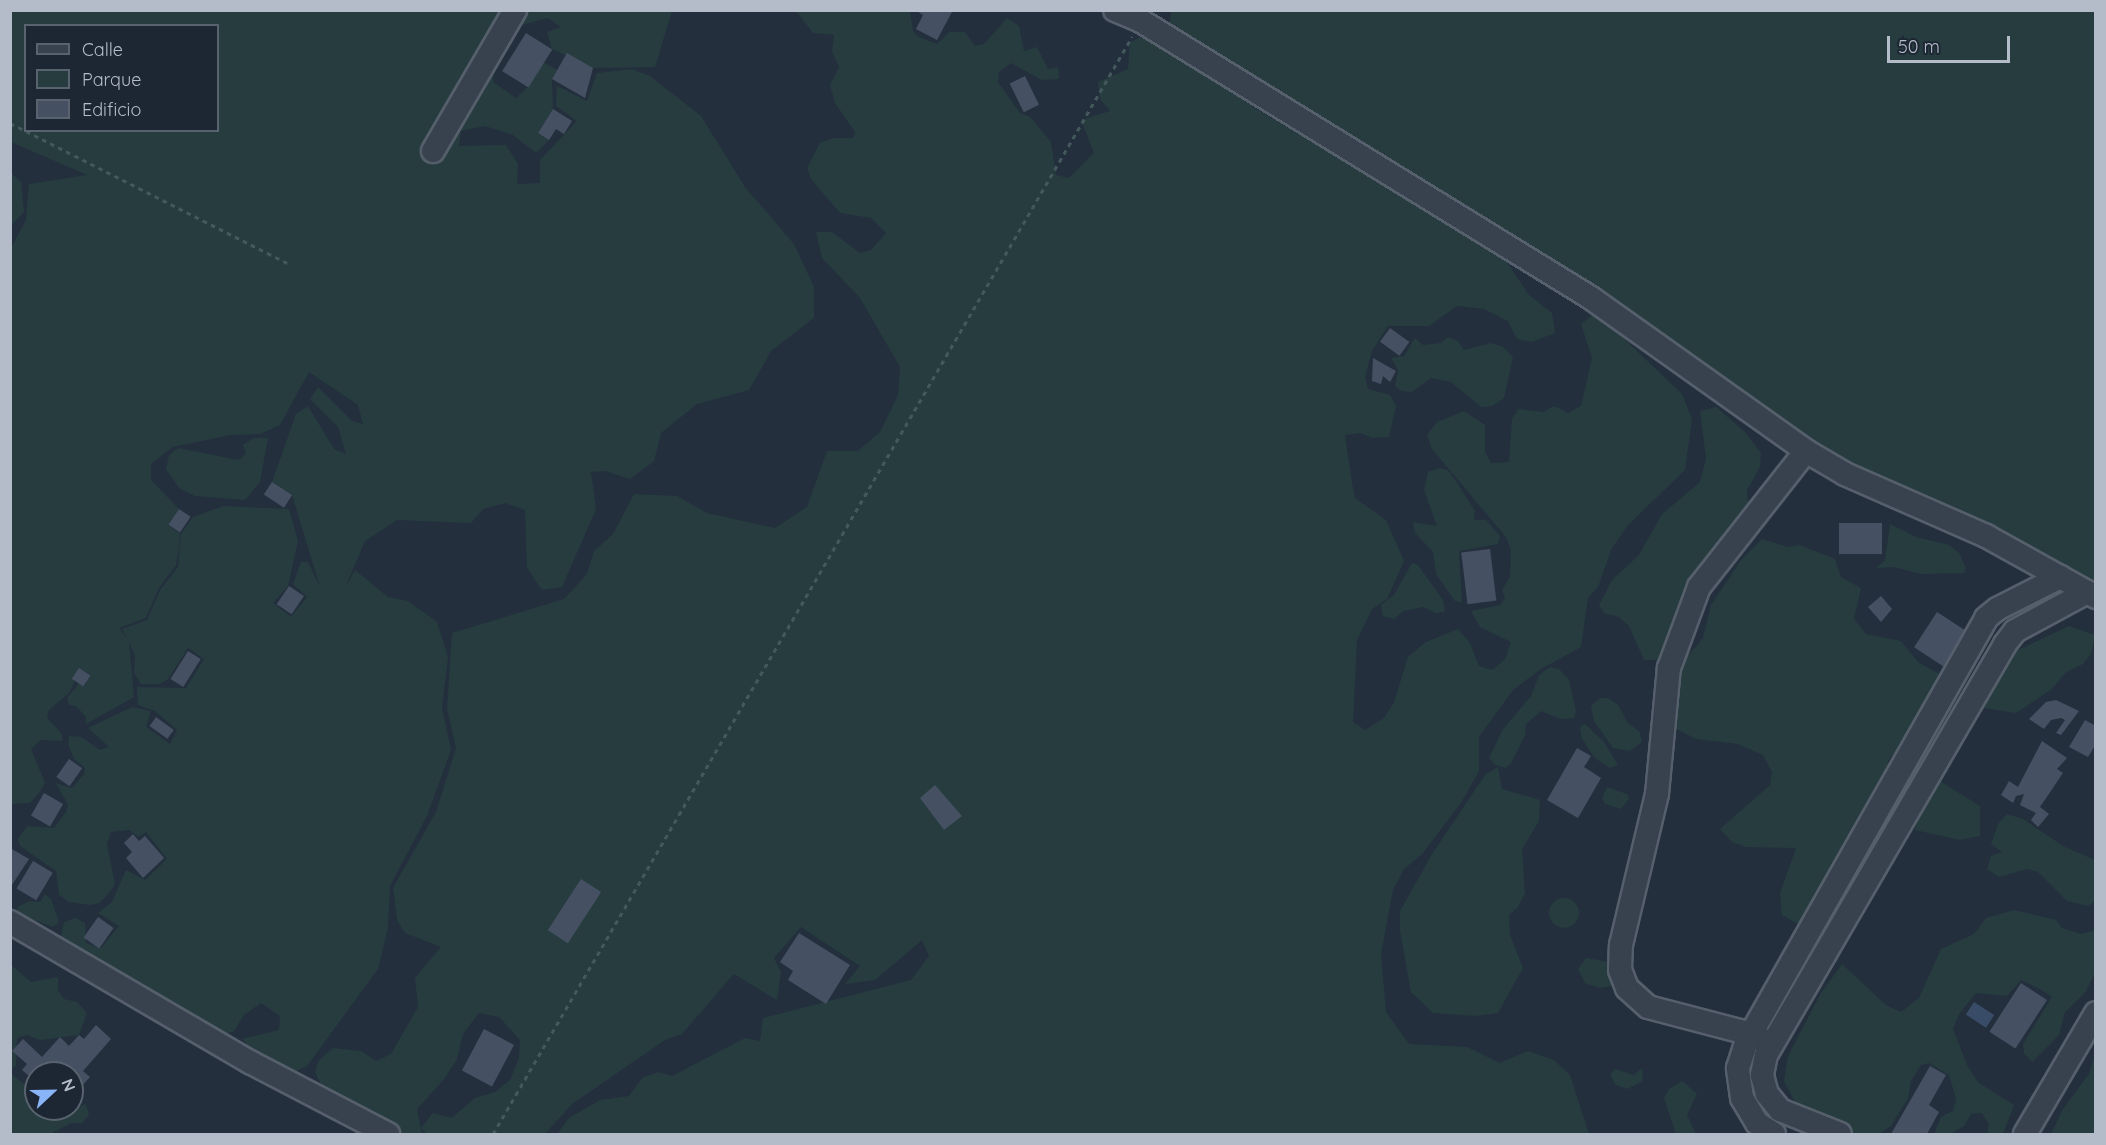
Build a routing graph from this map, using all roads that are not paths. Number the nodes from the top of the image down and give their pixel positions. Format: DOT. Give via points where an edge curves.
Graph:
graph roads {
  1 [pos="515,10"];
  2 [pos="1114,10"];
  3 [pos="1145,16"];
  4 [pos="433,151"];
  5 [pos="1806,451"];
  6 [pos="2060,577"];
  7 [pos="2091,595"];
  8 [pos="10,922"];
  9 [pos="2096,1013"];
  10 [pos="1751,1034"];
  11 [pos="1772,1044"];
  12 [pos="388,1134"];
  13 [pos="1774,1134"];
  14 [pos="1840,1134"];
  15 [pos="2025,1134"];
  1 -- 4 [label="street"];
  2 -- 3 [label="street"];
  3 -- 5 [label="street" via="1592,298"];
  5 -- 6 [label="street" via="1845,474 1986,536"];
  5 -- 10 [label="street" via="1700,587 1672,658 1657,794 1621,945 1620,970 1627,988 1648,1007"];
  6 -- 7 [label="street"];
  6 -- 10 [label="street" via="1996,609 1986,618"];
  7 -- 11 [label="street" via="2015,631 2005,644"];
  8 -- 12 [label="street" via="250,1062"];
  9 -- 15 [label="street"];
  10 -- 11 [label="street"];
  10 -- 13 [label="street" via="1738,1068 1742,1098 1757,1123"];
  11 -- 14 [label="street" via="1762,1075 1767,1094 1780,1110"];
}
